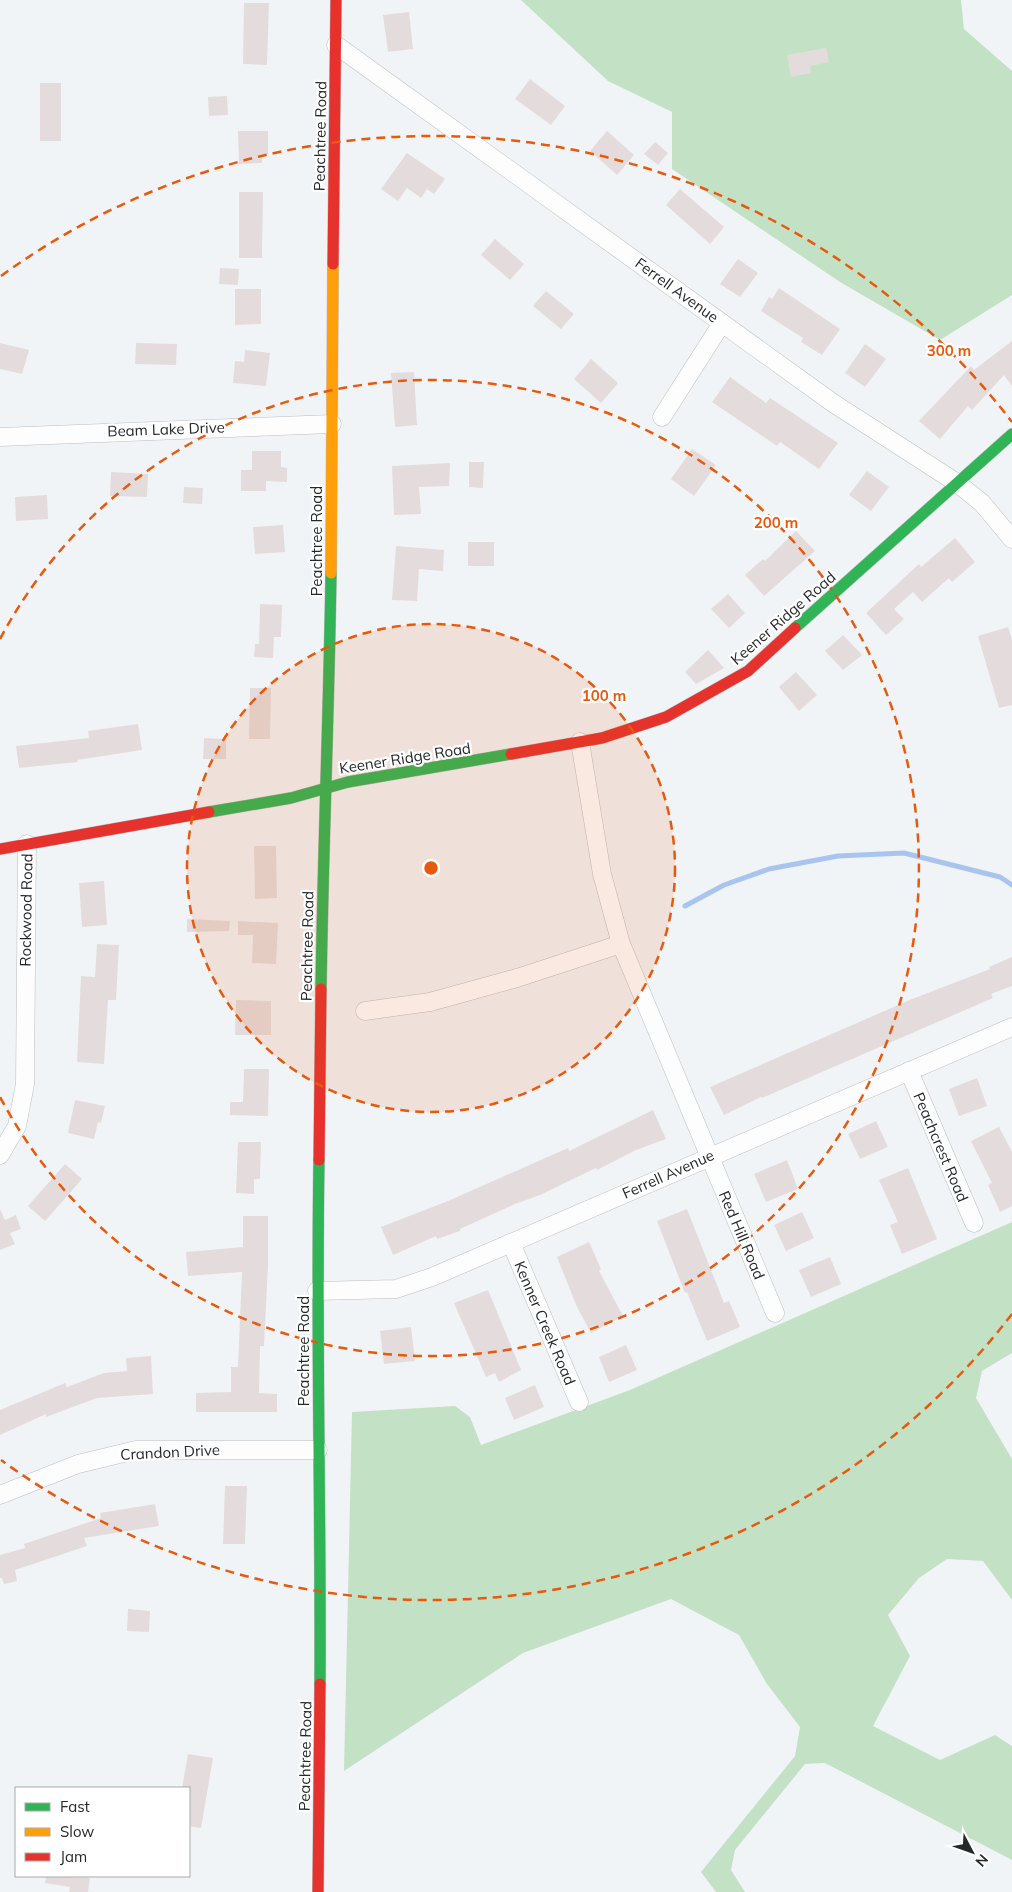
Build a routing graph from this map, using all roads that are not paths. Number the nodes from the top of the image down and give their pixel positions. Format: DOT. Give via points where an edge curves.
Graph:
graph roads {
  1 [pos="336,0"];
  2 [pos="336,45"];
  3 [pos="722,323"];
  4 [pos="662,417"];
  5 [pos="332,424"];
  6 [pos="1012,434"];
  7 [pos="0,437"];
  8 [pos="957,483"];
  9 [pos="1012,539"];
  10 [pos="580,742"];
  11 [pos="325,787"];
  12 [pos="27,844"];
  13 [pos="0,849"];
  14 [pos="621,944"];
  15 [pos="365,1011"];
  16 [pos="1012,1027"];
  17 [pos="909,1071"];
  18 [pos="0,1155"];
  19 [pos="709,1156"];
  20 [pos="974,1223"];
  21 [pos="512,1243"];
  22 [pos="317,1291"];
  23 [pos="775,1313"];
  24 [pos="579,1402"];
  25 [pos="318,1450"];
  26 [pos="0,1495"];
  27 [pos="318,1892"];
  1 -- 2 [label="street, Peachtree Road"];
  2 -- 3 [label="street, Ferrell Avenue"];
  2 -- 5 [label="street, Peachtree Road"];
  3 -- 4 [label="street"];
  3 -- 8 [label="street, Ferrell Avenue" via="833,403"];
  5 -- 7 [label="street, Beam Lake Drive"];
  5 -- 11 [label="street, Peachtree Road" via="329,736"];
  6 -- 8 [label="street, Keener Ridge Road"];
  8 -- 9 [label="street, Ferrell Avenue" via="982,503"];
  8 -- 10 [label="street, Keener Ridge Road" via="748,671 666,717"];
  10 -- 11 [label="street, Keener Ridge Road"];
  10 -- 14 [label="street, Red Hill Road" via="602,874"];
  11 -- 12 [label="street, Rockwood Road" via="290,798"];
  11 -- 22 [label="street, Peachtree Road"];
  12 -- 13 [label="street"];
  12 -- 18 [label="street, Rockwood Road" via="25,1084 18,1126"];
  14 -- 15 [label="street" via="430,1002"];
  14 -- 19 [label="street, Red Hill Road"];
  16 -- 17 [label="street, Ferrell Avenue"];
  17 -- 19 [label="street, Ferrell Avenue"];
  17 -- 20 [label="street, Peachcrest Road"];
  19 -- 21 [label="street, Ferrell Avenue"];
  19 -- 23 [label="street, Red Hill Road"];
  21 -- 22 [label="street, Ferrell Avenue" via="396,1289"];
  21 -- 24 [label="street, Kenner Creek Road"];
  22 -- 25 [label="street, Peachtree Road"];
  25 -- 26 [label="street, Crandon Drive" via="136,1450 78,1464"];
  25 -- 27 [label="street, Peachtree Road" via="321,1555"];
}
